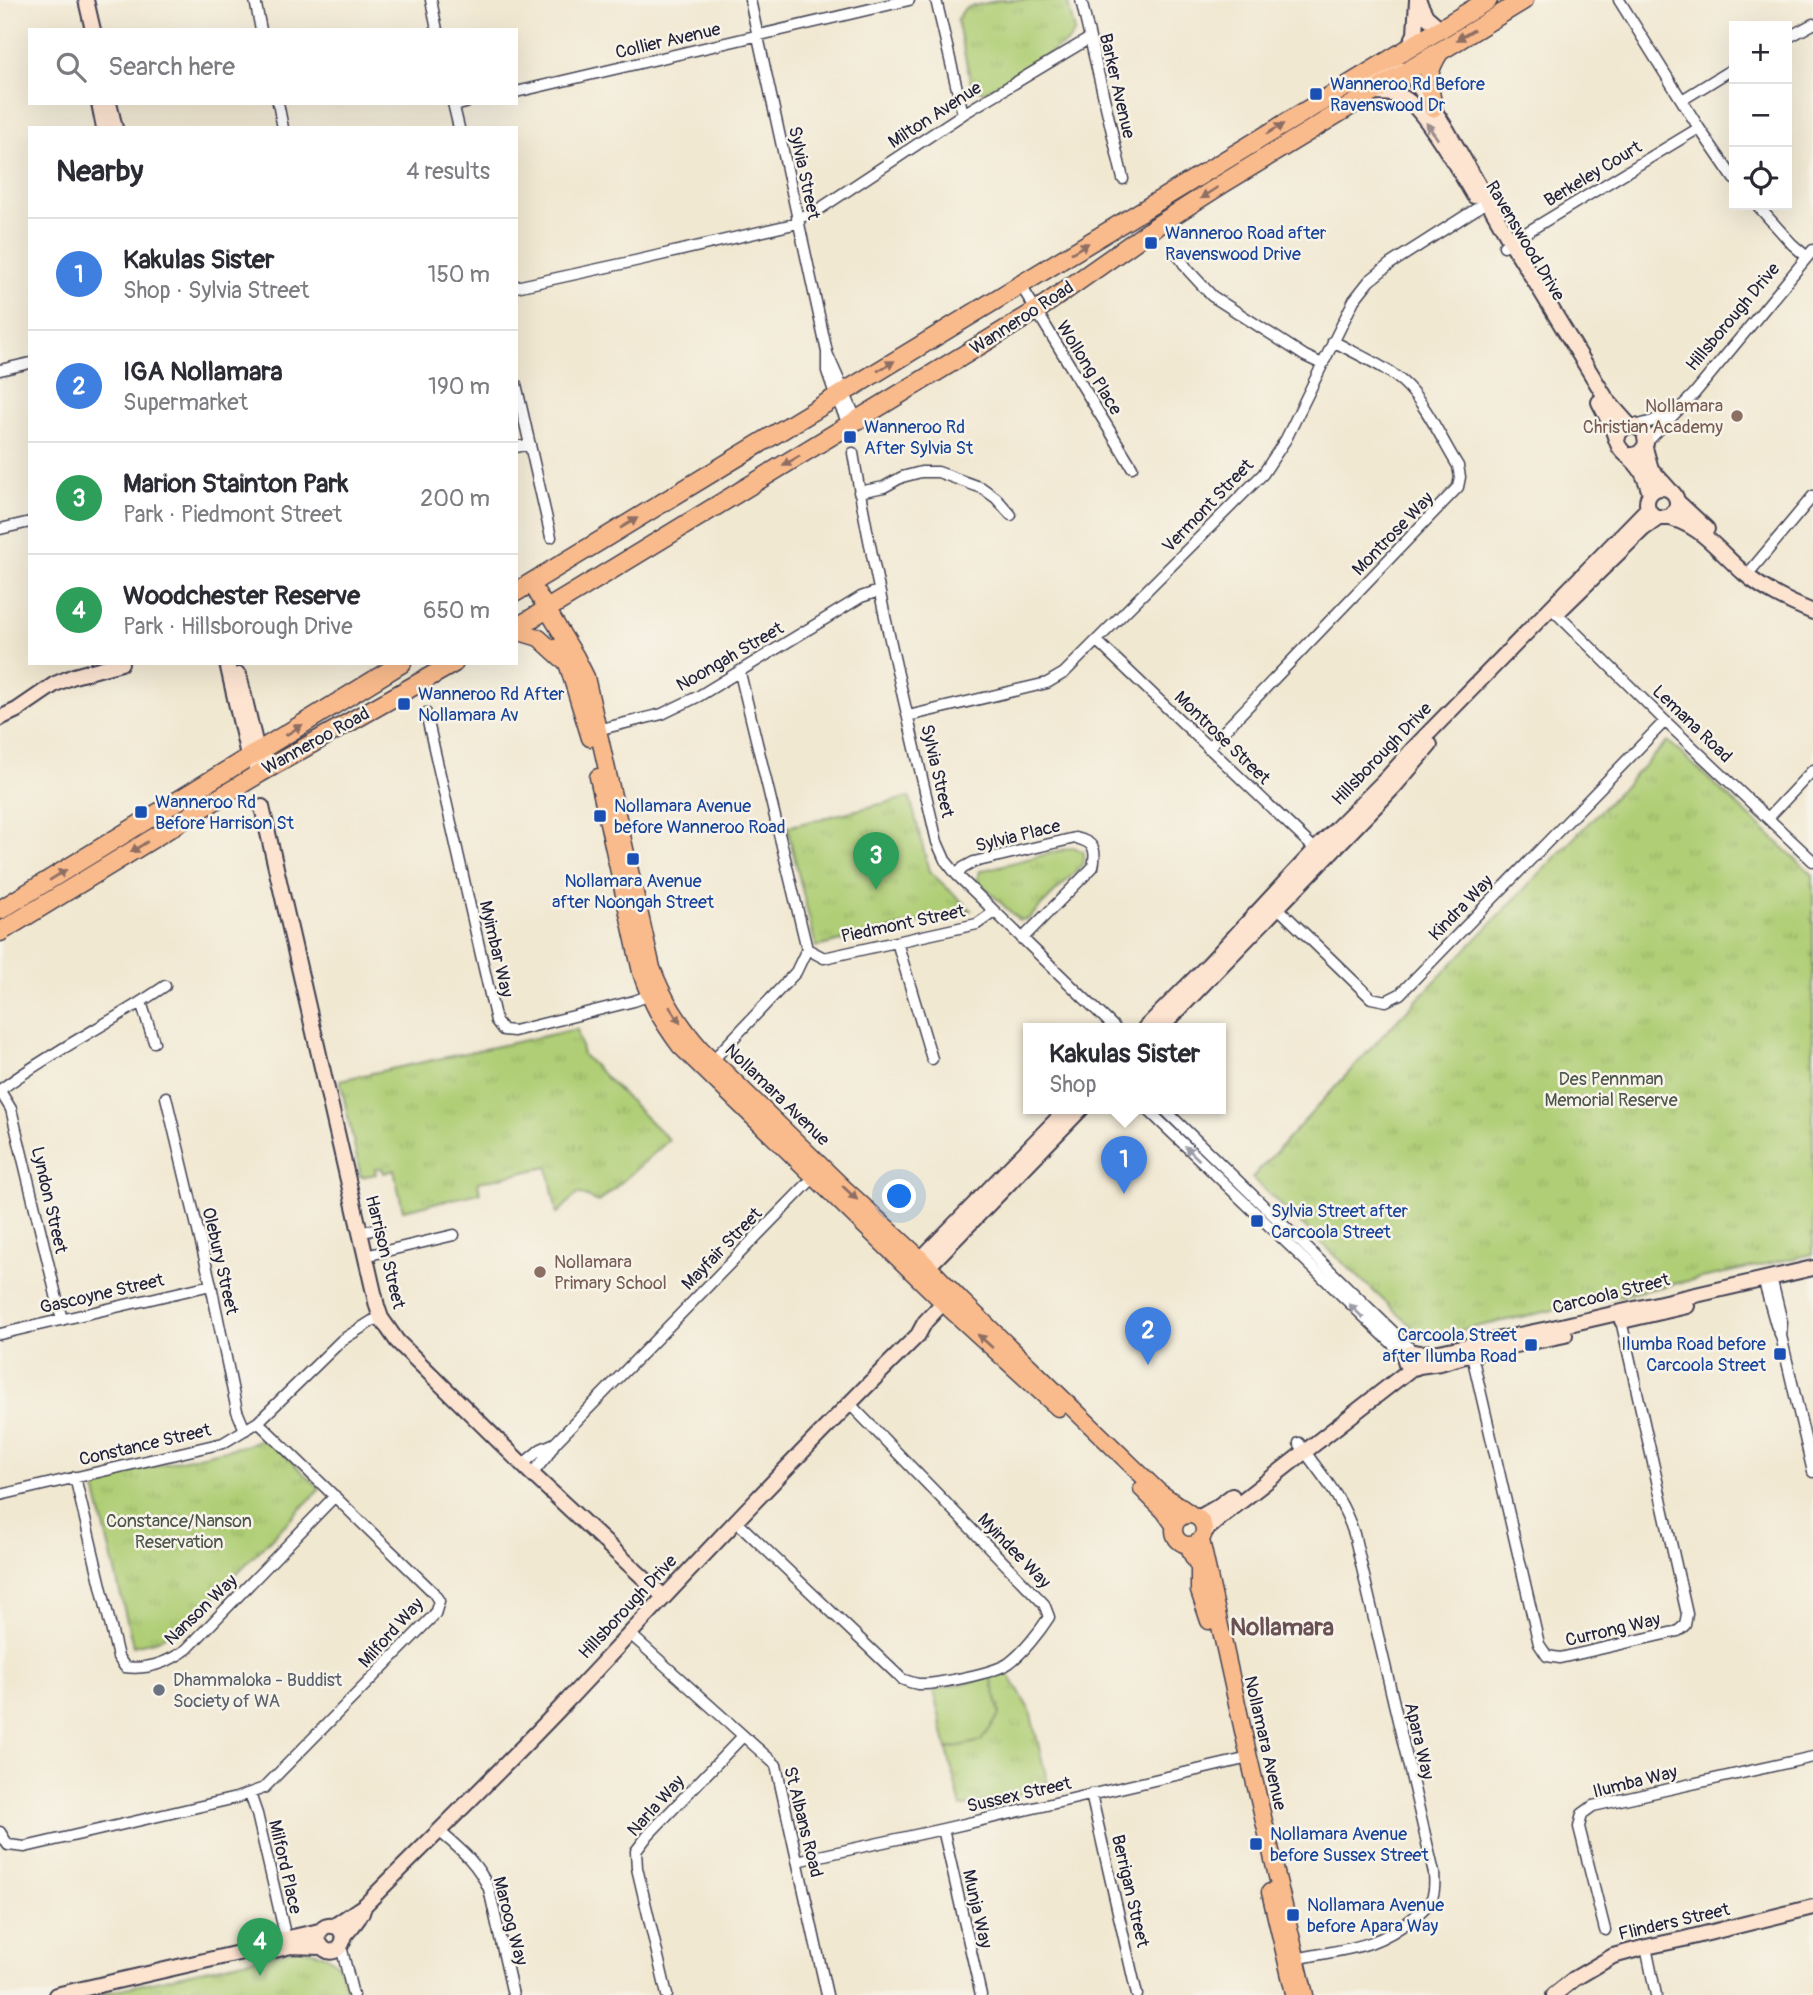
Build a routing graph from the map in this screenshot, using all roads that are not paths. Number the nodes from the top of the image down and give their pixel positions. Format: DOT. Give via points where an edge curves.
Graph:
graph roads {
  1 [pos="78,0"];
  2 [pos="86,0"];
  3 [pos="255,0"];
  4 [pos="430,0"];
  5 [pos="750,0"];
  6 [pos="909,0"];
  7 [pos="936,0"];
  8 [pos="1081,0"];
  9 [pos="1418,0"];
  10 [pos="1488,0"];
  11 [pos="1524,0"];
  12 [pos="1619,0"];
  13 [pos="1813,24"];
  14 [pos="84,28"];
  15 [pos="93,28"];
  16 [pos="261,28"];
  17 [pos="437,28"];
  18 [pos="1441,29"];
  19 [pos="1792,35"];
  20 [pos="758,37"];
  21 [pos="1090,38"];
  22 [pos="1408,48"];
  23 [pos="1440,51"];
  24 [pos="1408,70"];
  25 [pos="1729,71"];
  26 [pos="518,92"];
  27 [pos="1335,93"];
  28 [pos="1371,93"];
  29 [pos="1682,100"];
  30 [pos="99,105"];
  31 [pos="109,105"];
  32 [pos="278,105"];
  33 [pos="453,105"];
  34 [pos="1433,108"];
  35 [pos="963,114"];
  36 [pos="104,126"];
  37 [pos="115,126"];
  38 [pos="284,126"];
  39 [pos="458,126"];
  40 [pos="1699,128"];
  41 [pos="1729,172"];
  42 [pos="1123,179"];
  43 [pos="1484,204"];
  44 [pos="1761,210"];
  45 [pos="798,221"];
  46 [pos="1508,244"];
  47 [pos="1810,253"];
  48 [pos="1178,255"];
  49 [pos="1020,284"];
  50 [pos="518,287"];
  51 [pos="1036,311"];
  52 [pos="1333,341"];
  53 [pos="28,363"];
  54 [pos="1322,364"];
  55 [pos="0,370"];
  56 [pos="518,393"];
  57 [pos="840,395"];
  58 [pos="1680,407"];
  59 [pos="853,424"];
  60 [pos="1632,426"];
  61 [pos="1617,442"];
  62 [pos="530,444"];
  63 [pos="1645,445"];
  64 [pos="518,447"];
  65 [pos="853,453"];
  66 [pos="1628,455"];
  67 [pos="1132,467"];
  68 [pos="859,492"];
  69 [pos="1673,495"];
  70 [pos="1813,496"];
  71 [pos="1649,501"];
  72 [pos="1010,515"];
  73 [pos="1662,517"];
  74 [pos="28,522"];
  75 [pos="0,529"];
  76 [pos="551,537"];
  77 [pos="1749,572"];
  78 [pos="524,587"];
  79 [pos="880,591"];
  80 [pos="577,592"];
  81 [pos="1813,603"];
  82 [pos="1554,610"];
  83 [pos="543,612"];
  84 [pos="1813,612"];
  85 [pos="518,628"];
  86 [pos="518,630"];
  87 [pos="566,641"];
  88 [pos="1097,641"];
  89 [pos="99,665"];
  90 [pos="228,665"];
  91 [pos="236,665"];
  92 [pos="399,665"];
  93 [pos="450,665"];
  94 [pos="568,666"];
  95 [pos="740,673"];
  96 [pos="426,713"];
  97 [pos="3,715"];
  98 [pos="908,716"];
  99 [pos="1665,721"];
  100 [pos="594,731"];
  101 [pos="1209,748"];
  102 [pos="255,754"];
  103 [pos="266,770"];
  104 [pos="1813,770"];
  105 [pos="262,807"];
  106 [pos="1768,818"];
  107 [pos="1320,854"];
  108 [pos="1813,861"];
  109 [pos="957,875"];
  110 [pos="1273,904"];
  111 [pos="0,911"];
  112 [pos="995,912"];
  113 [pos="0,933"];
  114 [pos="1022,939"];
  115 [pos="897,943"];
  116 [pos="807,949"];
  117 [pos="165,986"];
  118 [pos="655,993"];
  119 [pos="141,1002"];
  120 [pos="1110,1023"];
  121 [pos="1150,1023"];
  122 [pos="1166,1023"];
  123 [pos="154,1042"];
  124 [pos="932,1059"];
  125 [pos="709,1064"];
  126 [pos="0,1091"];
  127 [pos="166,1097"];
  128 [pos="1062,1114"];
  129 [pos="1076,1114"];
  130 [pos="1152,1114"];
  131 [pos="1169,1114"];
  132 [pos="819,1172"];
  133 [pos="379,1228"];
  134 [pos="359,1233"];
  135 [pos="454,1235"];
  136 [pos="365,1256"];
  137 [pos="919,1268"];
  138 [pos="1813,1268"];
  139 [pos="1813,1277"];
  140 [pos="1768,1282"];
  141 [pos="211,1285"];
  142 [pos="952,1301"];
  143 [pos="1620,1317"];
  144 [pos="381,1318"];
  145 [pos="61,1320"];
  146 [pos="0,1335"];
  147 [pos="1471,1350"];
  148 [pos="1412,1360"];
  149 [pos="849,1403"];
  150 [pos="258,1422"];
  151 [pos="245,1430"];
  152 [pos="1302,1447"];
  153 [pos="1113,1454"];
  154 [pos="527,1469"];
  155 [pos="1813,1472"];
  156 [pos="75,1477"];
  157 [pos="0,1495"];
  158 [pos="335,1496"];
  159 [pos="736,1521"];
  160 [pos="1174,1525"];
  161 [pos="1196,1530"];
  162 [pos="664,1597"];
  163 [pos="629,1633"];
  164 [pos="743,1736"];
  165 [pos="1813,1757"];
  166 [pos="1244,1759"];
  167 [pos="250,1794"];
  168 [pos="1091,1794"];
  169 [pos="943,1829"];
  170 [pos="439,1830"];
  171 [pos="0,1832"];
  172 [pos="797,1861"];
  173 [pos="1813,1907"];
  174 [pos="1813,1916"];
  175 [pos="1605,1930"];
  176 [pos="340,1936"];
  177 [pos="287,1942"];
  178 [pos="321,1942"];
  179 [pos="1646,1951"];
  180 [pos="1291,1960"];
  181 [pos="347,1972"];
  182 [pos="56,1995"];
  183 [pos="353,1995"];
  184 [pos="513,1995"];
  185 [pos="667,1995"];
  186 [pos="827,1995"];
  187 [pos="981,1995"];
  188 [pos="1137,1995"];
  189 [pos="1295,1995"];
  190 [pos="1305,1995"];
  191 [pos="1554,1995"];
  192 [pos="1569,1995"];
  193 [pos="1656,1995"];
  1 -- 14 [label="street"];
  2 -- 15 [label="street"];
  3 -- 16 [label="street"];
  4 -- 17 [label="street"];
  5 -- 20 [label="street, Sylvia Street"];
  6 -- 20 [label="street, Collier Avenue"];
  7 -- 35 [label="street"];
  8 -- 21 [label="street, Barker Avenue"];
  9 -- 18 [label="street" via="1426,16"];
  9 -- 22 [label="street" via="1415,34"];
  10 -- 18 [label="highway, Wanneroo Road"];
  11 -- 23 [label="highway, Wanneroo Road, one-way"];
  12 -- 29 [label="street"];
  13 -- 19 [label="street"];
  18 -- 22 [label="highway, Wanneroo Road"];
  20 -- 26 [label="street, Collier Avenue"];
  20 -- 45 [label="street, Sylvia Street"];
  21 -- 35 [label="street, Milton Avenue"];
  21 -- 42 [label="street, Barker Avenue"];
  22 -- 27 [label="highway, Wanneroo Road"];
  23 -- 24 [label="highway, Wanneroo Road"];
  23 -- 34 [label="highway" via="1429,75"];
  24 -- 27 [label="street" via="1388,71"];
  24 -- 28 [label="highway, Wanneroo Road"];
  24 -- 34 [label="street, Ravenswood Drive"];
  25 -- 29 [label="street"];
  49 -- 27 [label="highway, Wanneroo Road, one-way"];
  43 -- 28 [label="street, Ravenswood Drive, one-way" via="1410,102"];
  28 -- 51 [label="highway, Wanneroo Road, one-way" via="1158,225"];
  29 -- 40 [label="street"];
  30 -- 36 [label="street"];
  31 -- 37 [label="street"];
  32 -- 38 [label="street"];
  33 -- 39 [label="street"];
  34 -- 43 [label="street, Ravenswood Drive"];
  35 -- 45 [label="street, Milton Avenue"];
  40 -- 41 [label="street"];
  40 -- 46 [label="street, Berkeley Court"];
  43 -- 46 [label="street, Ravenswood Drive"];
  43 -- 52 [label="street, Vermont Street" via="1369,281"];
  44 -- 47 [label="street" via="1792,244"];
  45 -- 50 [label="street, Milton Avenue"];
  45 -- 57 [label="street, Sylvia Street" via="827,352 827,371"];
  46 -- 60 [label="street, Ravenswood Drive" via="1607,400"];
  46 -- 61 [label="street, Ravenswood Drive" via="1605,412"];
  47 -- 58 [label="street, Hillsborough Drive"];
  48 -- 54 [label="street" via="1212,296"];
  49 -- 51 [label="street, Wollong Place"];
  57 -- 49 [label="highway, Wanneroo Road, one-way"];
  51 -- 59 [label="highway, Wanneroo Road"];
  51 -- 67 [label="street, Wollong Place"];
  52 -- 54 [label="street, Vermont Street"];
  52 -- 101 [label="street, Montrose Way" via="1408,387 1458,466 1458,488"];
  53 -- 55 [label="street"];
  54 -- 88 [label="street, Vermont Street" via="1264,474"];
  56 -- 62 [label="street"];
  57 -- 59 [label="street, Sylvia Street"];
  78 -- 57 [label="highway, Wanneroo Road, one-way"];
  58 -- 60 [label="street, Hillsborough Drive"];
  58 -- 63 [label="street, Hillsborough Drive"];
  59 -- 80 [label="highway, Wanneroo Road, one-way"];
  60 -- 61 [label="street" via="1620,431"];
  60 -- 63 [label="street" via="1644,432"];
  61 -- 66 [label="street"];
  62 -- 64 [label="street"];
  62 -- 76 [label="street"];
  63 -- 66 [label="street" via="1637,454"];
  63 -- 69 [label="street" via="1651,469"];
  65 -- 68 [label="street, Sylvia Street"];
  66 -- 71 [label="street" via="1641,470"];
  68 -- 72 [label="street" via="920,472 938,472 982,488"];
  68 -- 79 [label="street, Sylvia Street"];
  69 -- 71 [label="street" via="1660,488"];
  69 -- 73 [label="street" via="1674,511"];
  69 -- 77 [label="street"];
  70 -- 77 [label="street"];
  71 -- 73 [label="street" via="1655,516"];
  71 -- 82 [label="street, Hillsborough Drive"];
  73 -- 77 [label="street" via="1696,529"];
  73 -- 82 [label="street, Hillsborough Drive" via="1643,528"];
  74 -- 75 [label="street"];
  77 -- 81 [label="street"];
  77 -- 84 [label="street" via="1783,599"];
  78 -- 83 [label="main road, Nollamara Avenue"];
  79 -- 95 [label="street, Noongah Street" via="861,597"];
  79 -- 98 [label="street, Sylvia Street"];
  80 -- 83 [label="highway, Wanneroo Road"];
  80 -- 87 [label="main road" via="563,615"];
  82 -- 99 [label="street, Lemana Road"];
  82 -- 107 [label="street, Hillsborough Drive" via="1388,778"];
  83 -- 85 [label="highway, Wanneroo Road"];
  83 -- 87 [label="main road, Nollamara Avenue"];
  83 -- 94 [label="main road, Nollamara Avenue"];
  86 -- 94 [label="main road" via="545,641"];
  87 -- 100 [label="main road, Nollamara Avenue" via="586,677"];
  88 -- 98 [label="street, Vermont Street" via="1065,673 1047,683"];
  88 -- 101 [label="street, Montrose Street"];
  89 -- 97 [label="street" via="67,670 45,680"];
  90 -- 102 [label="street"];
  91 -- 102 [label="street"];
  102 -- 92 [label="highway, Wanneroo Road, one-way"];
  93 -- 103 [label="highway, Wanneroo Road"];
  94 -- 100 [label="main road, Nollamara Avenue"];
  95 -- 100 [label="street, Noongah Street" via="662,714"];
  95 -- 116 [label="street"];
  96 -- 118 [label="street, Myimbar Way" via="496,1021 503,1030 514,1031"];
  98 -- 109 [label="street, Sylvia Street" via="937,842"];
  99 -- 106 [label="street, Lemana Road"];
  99 -- 110 [label="street, Kindra Way" via="1400,994 1386,1001 1371,998"];
  100 -- 118 [label="main road, Nollamara Avenue"];
  101 -- 107 [label="street, Montrose Street"];
  102 -- 103 [label="street"];
  111 -- 102 [label="highway, Wanneroo Road, one-way"];
  103 -- 113 [label="highway, Wanneroo Road, one-way"];
  104 -- 106 [label="street"];
  105 -- 134 [label="street, Harrison Street"];
  106 -- 108 [label="street, Lemana Road"];
  107 -- 110 [label="street, Hillsborough Drive"];
  109 -- 112 [label="street, Sylvia Street"];
  109 -- 114 [label="street, Sylvia Place" via="974,862 1075,838 1093,847 1093,867"];
  110 -- 121 [label="street, Hillsborough Drive"];
  110 -- 122 [label="street, Hillsborough Drive"];
  112 -- 114 [label="street, Sylvia Street"];
  112 -- 115 [label="street, Piedmont Street" via="977,924"];
  114 -- 120 [label="street, Sylvia Street"];
  115 -- 116 [label="street, Piedmont Street" via="824,958"];
  115 -- 124 [label="street"];
  116 -- 125 [label="street" via="796,972"];
  117 -- 119 [label="street"];
  118 -- 125 [label="main road, Nollamara Avenue" via="656,1012 680,1046"];
  119 -- 123 [label="street"];
  119 -- 126 [label="street"];
  125 -- 132 [label="main road, Nollamara Avenue"];
  126 -- 145 [label="street, Lyndon Street" via="11,1109"];
  127 -- 141 [label="street, Olebury Street"];
  128 -- 137 [label="street"];
  129 -- 137 [label="street"];
  148 -- 130 [label="street, one-way"];
  131 -- 148 [label="street"];
  132 -- 137 [label="main road, Nollamara Avenue"];
  132 -- 154 [label="street, Mayfair Street" via="555,1443 548,1456"];
  133 -- 134 [label="street"];
  134 -- 136 [label="street, Harrison Street"];
  135 -- 136 [label="street"];
  136 -- 144 [label="street, Harrison Street"];
  137 -- 142 [label="main road, Nollamara Avenue"];
  138 -- 140 [label="street, Carcoola Street"];
  139 -- 140 [label="street, Carcoola Street"];
  140 -- 143 [label="street, Carcoola Street"];
  140 -- 155 [label="street"];
  141 -- 145 [label="street, Gascoyne Street"];
  141 -- 151 [label="street, Olebury Street"];
  142 -- 149 [label="street, Hillsborough Drive" via="930,1330 918,1335"];
  142 -- 153 [label="main road, Nollamara Avenue"];
  143 -- 147 [label="street, Carcoola Street"];
  143 -- 147 [label="street, Currong Way" via="1687,1614 1678,1631 1560,1658 1546,1656 1539,1644"];
  144 -- 150 [label="street, Constance Street" via="342,1340"];
  144 -- 154 [label="street, Harrison Street" via="397,1341"];
  145 -- 146 [label="street, Gascoyne Street"];
  147 -- 148 [label="street, Carcoola Street" via="1440,1363"];
  148 -- 152 [label="street, Carcoola Street"];
  149 -- 159 [label="street, Hillsborough Drive"];
  149 -- 159 [label="street, Myindee Way" via="1044,1604 1049,1617 1011,1662 996,1670 932,1683 902,1679"];
  150 -- 151 [label="street, Constance Street"];
  150 -- 158 [label="street, Milford Way"];
  151 -- 156 [label="street, Constance Street" via="223,1443"];
  152 -- 161 [label="street, Carcoola Street" via="1233,1501 1207,1514"];
  152 -- 180 [label="street, Apara Way" via="1332,1486 1354,1534 1435,1891 1431,1902 1390,1936"];
  153 -- 160 [label="main road, Nollamara Avenue"];
  153 -- 161 [label="main road, Nollamara Avenue"];
  154 -- 162 [label="street, Harrison Street"];
  156 -- 157 [label="street, Constance Street"];
  156 -- 158 [label="street, Nanson Way" via="118,1657 125,1667 136,1669 172,1660 187,1649"];
  158 -- 167 [label="street, Milford Way" via="439,1601 435,1614 264,1788"];
  159 -- 162 [label="street, Hillsborough Drive"];
  160 -- 161 [label="main road" via="1179,1518"];
  160 -- 161 [label="main road, Nollamara Avenue" via="1181,1543"];
  161 -- 166 [label="main road, Nollamara Avenue"];
  162 -- 163 [label="street, Hillsborough Drive"];
  163 -- 164 [label="street, St Albans Road"];
  163 -- 170 [label="street, Hillsborough Drive"];
  164 -- 172 [label="street, St Albans Road" via="776,1765"];
  164 -- 185 [label="street, Narla Way" via="636,1851"];
  165 -- 175 [label="street, Ilumba Way" via="1593,1806 1583,1814 1579,1827"];
  166 -- 168 [label="street, Sussex Street"];
  166 -- 180 [label="main road, Nollamara Avenue"];
  167 -- 171 [label="street, Milford Way" via="25,1847 8,1845"];
  167 -- 177 [label="street, Milford Place"];
  168 -- 169 [label="street, Sussex Street"];
  168 -- 188 [label="street, Berrigan Street"];
  169 -- 172 [label="street, Sussex Street"];
  169 -- 187 [label="street, Munja Way"];
  170 -- 176 [label="street, Hillsborough Drive"];
  170 -- 184 [label="street, Maroog Way" via="483,1875"];
  172 -- 186 [label="street, St Albans Road"];
  173 -- 179 [label="street, Flinders Street"];
  174 -- 179 [label="street, Flinders Street"];
  176 -- 178 [label="street" via="333,1951"];
  176 -- 178 [label="street" via="328,1925"];
  176 -- 181 [label="street"];
  177 -- 178 [label="street"];
  177 -- 182 [label="street" via="257,1945"];
  178 -- 181 [label="street"];
  179 -- 191 [label="street, Flinders Street" via="1613,1956"];
  179 -- 192 [label="street, Flinders Street" via="1609,1968"];
  179 -- 193 [label="street"];
  180 -- 189 [label="main road, Nollamara Avenue"];
  180 -- 190 [label="main road, Nollamara Avenue"];
  181 -- 183 [label="street"];
}
